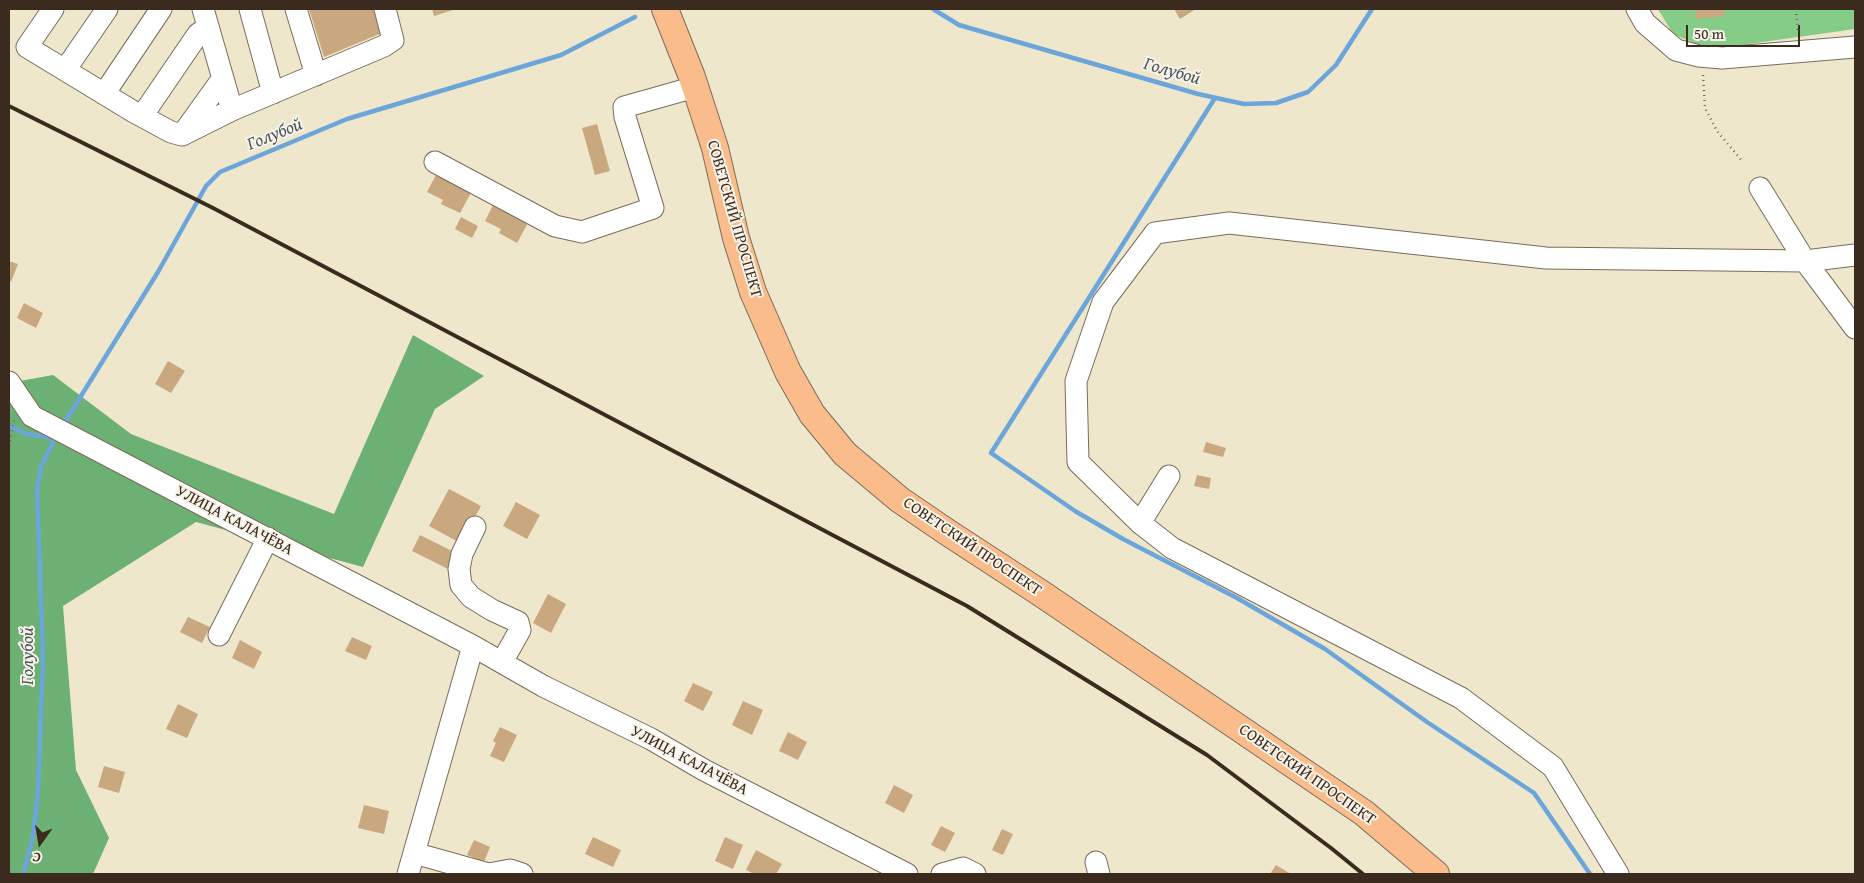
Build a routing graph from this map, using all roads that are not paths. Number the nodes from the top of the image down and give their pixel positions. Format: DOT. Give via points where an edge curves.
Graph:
graph roads {
  1 [pos="53,9"];
  2 [pos="107,9"];
  3 [pos="160,9"];
  4 [pos="250,9"];
  5 [pos="296,9"];
  6 [pos="385,9"];
  7 [pos="665,9"];
  8 [pos="675,9"];
  9 [pos="1637,9"];
  10 [pos="205,18"];
  11 [pos="1855,47"];
  12 [pos="65,70"];
  13 [pos="316,75"];
  14 [pos="222,78"];
  15 [pos="693,82"];
  16 [pos="273,92"];
  17 [pos="104,94"];
  18 [pos="232,110"];
  19 [pos="142,116"];
  20 [pos="182,135"];
  21 [pos="435,162"];
  22 [pos="1760,188"];
  23 [pos="1855,255"];
  24 [pos="1805,261"];
  25 [pos="1855,328"];
  26 [pos="9,382"];
  27 [pos="1169,476"];
  28 [pos="1140,523"];
  29 [pos="475,527"];
  30 [pos="268,538"];
  31 [pos="219,635"];
  32 [pos="472,646"];
  33 [pos="502,662"];
  34 [pos="414,853"];
  35 [pos="408,874"];
  36 [pos="522,874"];
  37 [pos="907,874"];
  38 [pos="942,874"];
  39 [pos="975,874"];
  40 [pos="1436,874"];
  41 [pos="1618,874"];
  1 -- 12 [label="street" via="28,47"];
  2 -- 12 [label="street"];
  3 -- 17 [label="street"];
  4 -- 16 [label="street"];
  5 -- 13 [label="street"];
  6 -- 13 [label="street" via="393,40"];
  7 -- 15 [label="main road, СОВЕТСКИЙ ПРОСПЕКТ"];
  8 -- 15 [label="main road, СОВЕТСКИЙ ПРОСПЕКТ"];
  9 -- 11 [label="street" via="1645,23 1676,50 1699,56 1722,58"];
  10 -- 14 [label="street"];
  10 -- 19 [label="street" via="198,34"];
  12 -- 17 [label="street"];
  13 -- 16 [label="street"];
  14 -- 18 [label="street"];
  14 -- 20 [label="street"];
  15 -- 21 [label="street" via="624,107 653,208 582,232 555,226"];
  15 -- 40 [label="main road, СОВЕТСКИЙ ПРОСПЕКТ" via="715,148 736,238 753,292 788,372 812,414 845,454 900,500 946,532 1364,813"];
  16 -- 18 [label="street"];
  17 -- 19 [label="street"];
  18 -- 20 [label="street"];
  19 -- 20 [label="street"];
  22 -- 24 [label="street"];
  23 -- 24 [label="street"];
  24 -- 25 [label="street"];
  24 -- 28 [label="street" via="1546,258 1229,223 1155,233 1103,302 1076,381 1078,462"];
  26 -- 30 [label="street, УЛИЦА КАЛАЧЁВА" via="32,416"];
  27 -- 28 [label="street"];
  28 -- 41 [label="street" via="1172,548 1461,698 1553,767"];
  29 -- 33 [label="street" via="462,554 459,569 462,585 471,597 518,622 520,630"];
  30 -- 31 [label="street"];
  30 -- 32 [label="street, УЛИЦА КАЛАЧЁВА"];
  32 -- 33 [label="street, УЛИЦА КАЛАЧЁВА"];
  32 -- 34 [label="street"];
  33 -- 37 [label="street, УЛИЦА КАЛАЧЁВА"];
  34 -- 35 [label="street"];
  34 -- 36 [label="street" via="489,874 510,870"];
  38 -- 39 [label="street" via="963,868"];
}
